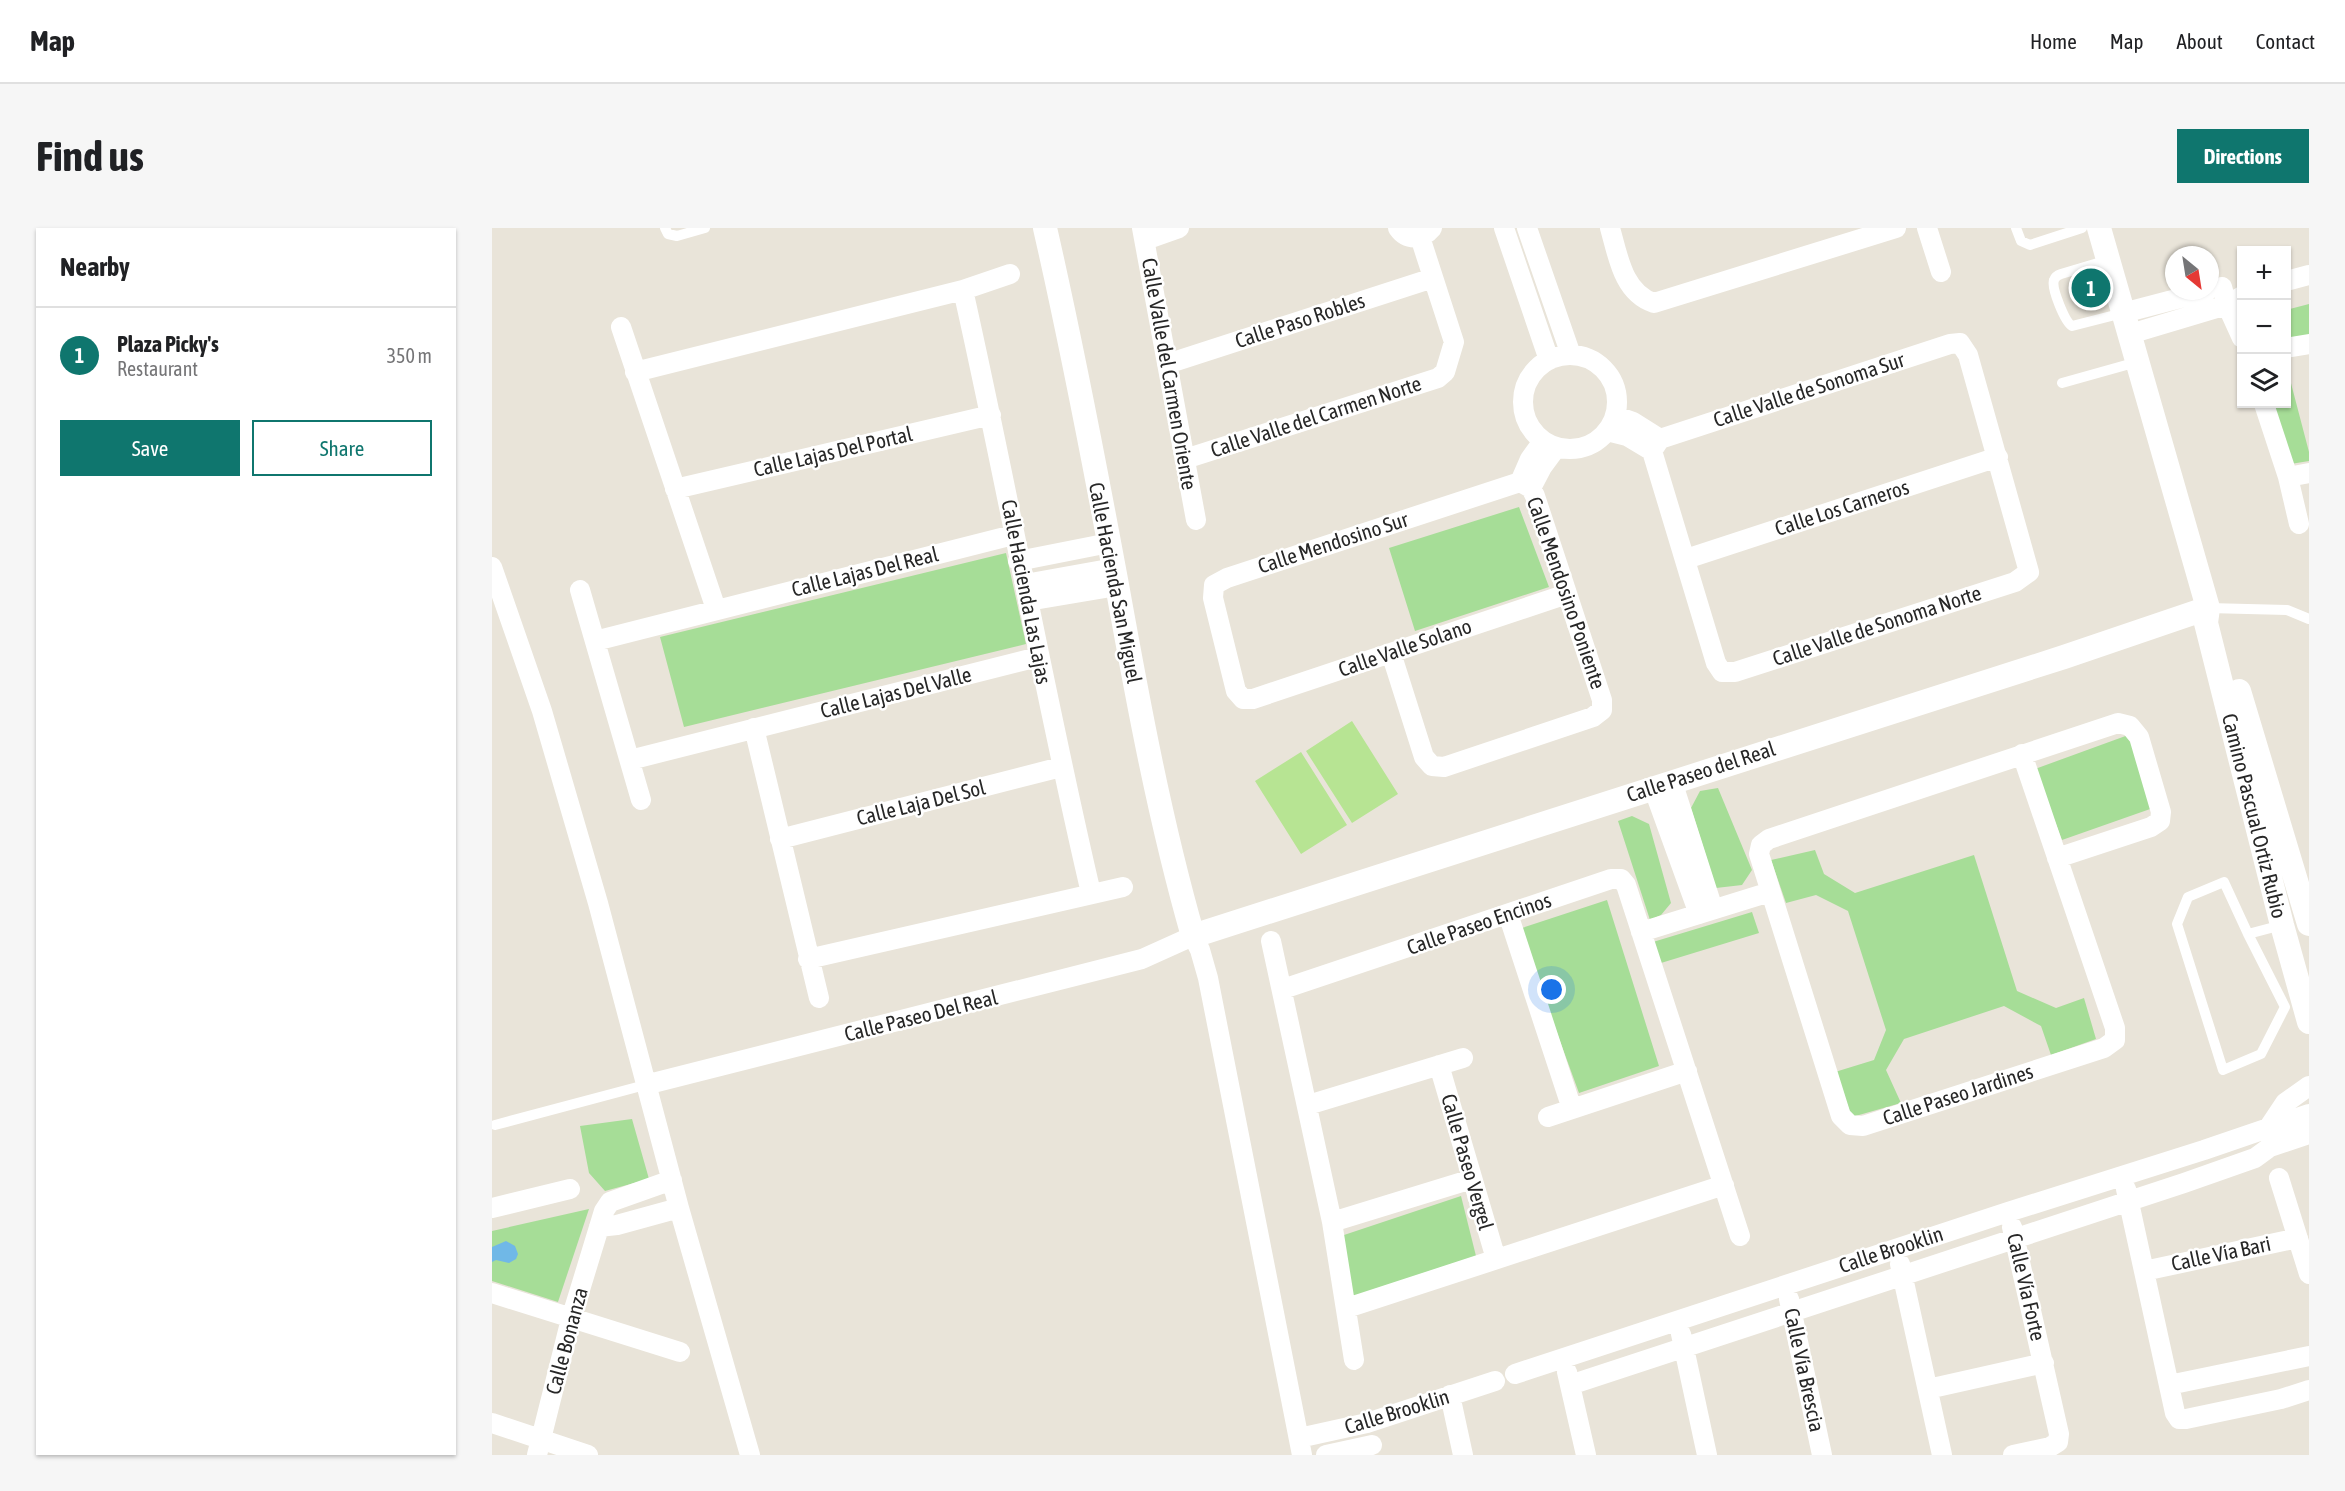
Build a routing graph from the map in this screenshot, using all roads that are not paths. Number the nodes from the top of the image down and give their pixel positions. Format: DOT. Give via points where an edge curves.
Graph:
graph roads {
  1 [pos="664,228"];
  2 [pos="705,228"];
  3 [pos="1045,228"];
  4 [pos="1179,228"];
  5 [pos="1398,228"];
  6 [pos="1504,228"];
  7 [pos="1527,228"];
  8 [pos="1610,228"];
  9 [pos="1896,228"];
  10 [pos="1927,228"];
  11 [pos="2016,228"];
  12 [pos="2082,228"];
  13 [pos="2099,228"];
  14 [pos="1426,233"];
  15 [pos="1144,234"];
  16 [pos="2109,260"];
  17 [pos="1941,272"];
  18 [pos="1010,274"];
  19 [pos="2309,275"];
  20 [pos="1433,278"];
  21 [pos="2291,280"];
  22 [pos="963,290"];
  23 [pos="2225,293"];
  24 [pos="2127,323"];
  25 [pos="621,327"];
  26 [pos="2237,327"];
  27 [pos="2309,344"];
  28 [pos="2291,347"];
  29 [pos="1571,355"];
  30 [pos="1549,360"];
  31 [pos="2138,362"];
  32 [pos="1167,364"];
  33 [pos="635,372"];
  34 [pos="2062,383"];
  35 [pos="2265,408"];
  36 [pos="991,415"];
  37 [pos="1611,424"];
  38 [pos="1550,444"];
  39 [pos="1656,445"];
  40 [pos="1998,457"];
  41 [pos="1185,459"];
  42 [pos="2309,473"];
  43 [pos="2288,477"];
  44 [pos="1526,485"];
  45 [pos="675,489"];
  46 [pos="1196,520"];
  47 [pos="2299,524"];
  48 [pos="1013,534"];
  49 [pos="1109,543"];
  50 [pos="1686,559"];
  51 [pos="1018,561"];
  52 [pos="492,567"];
  53 [pos="1115,577"];
  54 [pos="580,590"];
  55 [pos="1026,593"];
  56 [pos="1567,594"];
  57 [pos="2208,608"];
  58 [pos="716,609"];
  59 [pos="2309,619"];
  60 [pos="595,641"];
  61 [pos="1391,653"];
  62 [pos="1038,657"];
  63 [pos="1243,699"];
  64 [pos="754,728"];
  65 [pos="2022,754"];
  66 [pos="630,759"];
  67 [pos="1061,767"];
  68 [pos="1663,784"];
  69 [pos="641,800"];
  70 [pos="780,839"];
  71 [pos="2056,858"];
  72 [pos="1123,886"];
  73 [pos="1770,892"];
  74 [pos="1091,893"];
  75 [pos="1706,912"];
  76 [pos="1508,914"];
  77 [pos="2309,924"];
  78 [pos="2282,925"];
  79 [pos="1641,932"];
  80 [pos="2248,934"];
  81 [pos="1193,936"];
  82 [pos="1271,941"];
  83 [pos="808,959"];
  84 [pos="1284,989"];
  85 [pos="819,999"];
  86 [pos="2309,1022"];
  87 [pos="1462,1058"];
  88 [pos="1439,1065"];
  89 [pos="1687,1071"];
  90 [pos="645,1085"];
  91 [pos="2309,1086"];
  92 [pos="1308,1105"];
  93 [pos="1572,1109"];
  94 [pos="2309,1114"];
  95 [pos="1548,1117"];
  96 [pos="495,1125"];
  97 [pos="2309,1134"];
  98 [pos="2269,1138"];
  99 [pos="2124,1176"];
  100 [pos="2279,1178"];
  101 [pos="1472,1179"];
  102 [pos="672,1180"];
  103 [pos="1724,1185"];
  104 [pos="570,1190"];
  105 [pos="2128,1200"];
  106 [pos="492,1208"];
  107 [pos="679,1208"];
  108 [pos="2008,1212"];
  109 [pos="1332,1222"];
  110 [pos="599,1227"];
  111 [pos="1740,1236"];
  112 [pos="2015,1238"];
  113 [pos="2298,1238"];
  114 [pos="1895,1249"];
  115 [pos="1496,1259"];
  116 [pos="2144,1271"];
  117 [pos="2309,1274"];
  118 [pos="1904,1275"];
  119 [pos="1785,1285"];
  120 [pos="492,1293"];
  121 [pos="1347,1308"];
  122 [pos="1792,1312"];
  123 [pos="571,1319"];
  124 [pos="1677,1320"];
  125 [pos="1685,1347"];
  126 [pos="680,1352"];
  127 [pos="2309,1356"];
  128 [pos="1563,1358"];
  129 [pos="1354,1360"];
  130 [pos="2044,1363"];
  131 [pos="1515,1374"];
  132 [pos="1495,1381"];
  133 [pos="1570,1385"];
  134 [pos="2169,1385"];
  135 [pos="1928,1389"];
  136 [pos="2309,1390"];
  137 [pos="1450,1395"];
  138 [pos="492,1423"];
  139 [pos="1367,1423"];
  140 [pos="1300,1447"];
  141 [pos="539,1448"];
  142 [pos="1373,1450"];
  143 [pos="588,1455"];
  144 [pos="750,1455"];
  145 [pos="1326,1455"];
  146 [pos="1463,1455"];
  147 [pos="1586,1455"];
  148 [pos="1707,1455"];
  149 [pos="1822,1455"];
  150 [pos="1942,1455"];
  151 [pos="2013,1455"];
  1 -- 2 [label="lane" via="668,234 677,236"];
  3 -- 49 [label="street, Calle Hacienda San Miguel"];
  4 -- 15 [label="street"];
  5 -- 14 [label="street" via="1407,236"];
  6 -- 30 [label="street"];
  7 -- 29 [label="street"];
  8 -- 9 [label="street" via="1623,273 1632,289 1642,299 1654,303"];
  10 -- 17 [label="street"];
  11 -- 12 [label="lane" via="2021,241 2030,245"];
  13 -- 16 [label="street, Camino Pascual Ortiz Rubio"];
  14 -- 20 [label="street"];
  15 -- 32 [label="street, Calle Valle del Carmen Oriente"];
  16 -- 24 [label="street, Camino Pascual Ortiz Rubio"];
  16 -- 24 [label="lane" via="2061,274 2053,284 2065,320 2072,326"];
  18 -- 22 [label="street"];
  19 -- 21 [label="street"];
  20 -- 32 [label="street, Calle Paso Robles"];
  20 -- 41 [label="street, Calle Valle del Carmen Norte" via="1454,342 1445,372 1428,381"];
  22 -- 33 [label="street"];
  22 -- 36 [label="street, Calle Hacienda Las Lajas"];
  23 -- 24 [label="street"];
  23 -- 26 [label="street"];
  24 -- 31 [label="street, Camino Pascual Ortiz Rubio"];
  25 -- 33 [label="street"];
  27 -- 28 [label="street"];
  29 -- 30 [label="street"];
  29 -- 37 [label="street" via="1598,364 1609,375 1617,404"];
  30 -- 38 [label="street" via="1531,376 1522,403 1532,431"];
  31 -- 34 [label="lane"];
  31 -- 57 [label="street, Camino Pascual Ortiz Rubio"];
  32 -- 41 [label="street, Calle Valle del Carmen Oriente"];
  33 -- 45 [label="street"];
  35 -- 43 [label="street"];
  36 -- 45 [label="street, Calle Lajas Del Portal"];
  36 -- 48 [label="street, Calle Hacienda Las Lajas"];
  37 -- 38 [label="street" via="1597,441 1584,447 1570,450"];
  37 -- 39 [label="street" via="1627,436"];
  38 -- 44 [label="street" via="1530,459"];
  39 -- 40 [label="street, Calle Valle de Sonoma Sur" via="1959,344 1968,355"];
  39 -- 50 [label="street"];
  40 -- 50 [label="street, Calle Los Carneros"];
  40 -- 50 [label="street, Calle Valle de Sonoma Norte" via="2029,572 2015,582 1735,672 1722,672"];
  41 -- 46 [label="street, Calle Valle del Carmen Oriente"];
  42 -- 43 [label="street"];
  43 -- 47 [label="street"];
  44 -- 56 [label="street, Calle Mendosino Poniente"];
  44 -- 63 [label="street, Calle Mendosino Sur" via="1215,585 1213,598 1236,691"];
  45 -- 58 [label="street"];
  48 -- 51 [label="street, Calle Hacienda Las Lajas"];
  48 -- 58 [label="street, Calle Lajas Del Real"];
  49 -- 51 [label="street"];
  49 -- 53 [label="street, Calle Hacienda San Miguel"];
  51 -- 55 [label="street, Calle Hacienda Las Lajas"];
  52 -- 90 [label="street" via="542,711 598,903"];
  53 -- 55 [label="street"];
  53 -- 81 [label="street, Calle Hacienda San Miguel" via="1141,721"];
  54 -- 60 [label="street"];
  55 -- 62 [label="street, Calle Hacienda Las Lajas"];
  56 -- 61 [label="street, Calle Valle Solano"];
  56 -- 61 [label="street, Calle Mendosino Poniente" via="1602,710 1593,717 1444,767 1432,766 1424,757"];
  57 -- 59 [label="lane" via="2287,610"];
  57 -- 68 [label="street, Calle Paseo del Real"];
  57 -- 77 [label="street, Camino Pascual Ortiz Rubio" via="2216,616"];
  57 -- 78 [label="street, Camino Pascual Ortiz Rubio" via="2206,623"];
  58 -- 60 [label="street, Calle Lajas Del Real"];
  60 -- 66 [label="street"];
  61 -- 63 [label="street, Calle Valle Solano"];
  62 -- 64 [label="street, Calle Lajas Del Valle"];
  62 -- 67 [label="street, Calle Hacienda Las Lajas"];
  64 -- 66 [label="street, Calle Lajas Del Valle"];
  64 -- 70 [label="street"];
  65 -- 71 [label="street, Calle Paseo Jardines"];
  65 -- 71 [label="street, Calle Paseo Jardines" via="2118,723 2130,726 2139,737 2161,812 2160,821"];
  65 -- 73 [label="street, Calle Paseo Jardines" via="1769,839 1761,845 1759,854"];
  66 -- 69 [label="street"];
  67 -- 70 [label="street, Calle Laja Del Sol"];
  67 -- 74 [label="street, Calle Hacienda Las Lajas"];
  68 -- 75 [label="street"];
  68 -- 81 [label="street, Calle Paseo del Real"];
  70 -- 83 [label="street"];
  71 -- 73 [label="street, Calle Paseo Jardines" via="2115,1028 2115,1040 2104,1048 1863,1126 1850,1125 1841,1116"];
  72 -- 74 [label="street"];
  73 -- 75 [label="street"];
  74 -- 83 [label="street"];
  75 -- 79 [label="street"];
  76 -- 79 [label="street, Calle Paseo Encinos" via="1621,879"];
  76 -- 84 [label="street, Calle Paseo Encinos"];
  76 -- 93 [label="street"];
  78 -- 80 [label="lane"];
  78 -- 86 [label="street, Camino Pascual Ortiz Rubio"];
  79 -- 89 [label="street, Calle Paseo Encinos"];
  80 -- 80 [label="lane" via="2285,1007 2261,1054 2223,1070 2177,924 2188,897 2224,882"];
  81 -- 90 [label="street, Calle Paseo Del Real" via="1142,959"];
  81 -- 140 [label="street" via="1208,978"];
  82 -- 84 [label="street"];
  83 -- 85 [label="street"];
  84 -- 92 [label="street"];
  87 -- 88 [label="street, Calle Paseo Vergel"];
  88 -- 92 [label="street, Calle Paseo Vergel"];
  88 -- 101 [label="street, Calle Paseo Vergel"];
  89 -- 93 [label="street"];
  89 -- 103 [label="street, Calle Paseo Encinos"];
  90 -- 96 [label="lane"];
  90 -- 102 [label="street"];
  91 -- 98 [label="street, Calle Brooklin" via="2285,1104"];
  92 -- 109 [label="street"];
  93 -- 95 [label="street"];
  94 -- 98 [label="street, Calle Brooklin"];
  97 -- 98 [label="street, Calle Brooklin"];
  98 -- 99 [label="street, Calle Brooklin"];
  98 -- 105 [label="street, Calle Brooklin" via="2255,1158"];
  99 -- 105 [label="street, Calle Vía Bari"];
  99 -- 108 [label="street, Calle Brooklin"];
  100 -- 113 [label="street, Calle Vía Bari"];
  101 -- 109 [label="street"];
  101 -- 115 [label="street, Calle Paseo Vergel"];
  102 -- 107 [label="street"];
  102 -- 110 [label="street, Calle Bonanza" via="610,1202"];
  103 -- 111 [label="street, Calle Paseo Encinos"];
  103 -- 115 [label="street"];
  104 -- 106 [label="street"];
  105 -- 112 [label="street, Calle Brooklin"];
  105 -- 116 [label="street, Calle Vía Bari"];
  107 -- 110 [label="street"];
  107 -- 144 [label="street"];
  108 -- 112 [label="street, Calle Vía Forte"];
  108 -- 114 [label="street, Calle Brooklin"];
  109 -- 121 [label="street"];
  110 -- 123 [label="street, Calle Bonanza"];
  112 -- 118 [label="street, Calle Brooklin"];
  112 -- 130 [label="street, Calle Vía Forte"];
  113 -- 116 [label="street, Calle Vía Bari"];
  113 -- 117 [label="street, Calle Vía Bari"];
  114 -- 118 [label="street"];
  114 -- 119 [label="street, Calle Brooklin"];
  115 -- 121 [label="street"];
  116 -- 134 [label="street, Calle Vía Bari"];
  118 -- 122 [label="street, Calle Brooklin"];
  118 -- 135 [label="street"];
  119 -- 122 [label="street, Calle Vía Brescia"];
  119 -- 124 [label="street, Calle Brooklin"];
  120 -- 123 [label="street"];
  121 -- 129 [label="street"];
  122 -- 125 [label="street, Calle Brooklin"];
  122 -- 149 [label="street, Calle Vía Brescia"];
  123 -- 126 [label="street"];
  123 -- 141 [label="street, Calle Bonanza"];
  124 -- 125 [label="street"];
  124 -- 128 [label="street, Calle Brooklin"];
  125 -- 133 [label="street, Calle Brooklin"];
  125 -- 148 [label="street"];
  127 -- 134 [label="street"];
  128 -- 131 [label="street, Calle Brooklin"];
  128 -- 133 [label="street"];
  130 -- 135 [label="street, Calle Vía Forte"];
  130 -- 151 [label="street, Calle Vía Forte" via="2058,1442"];
  132 -- 137 [label="street, Calle Brooklin"];
  133 -- 147 [label="street"];
  134 -- 136 [label="street, Calle Vía Bari" via="2179,1419"];
  135 -- 150 [label="street"];
  137 -- 139 [label="street, Calle Brooklin"];
  137 -- 146 [label="street"];
  138 -- 141 [label="street"];
  139 -- 140 [label="street, Calle Brooklin"];
  139 -- 142 [label="street"];
  141 -- 143 [label="street"];
  142 -- 145 [label="street, Calle Brooklin"];
}
